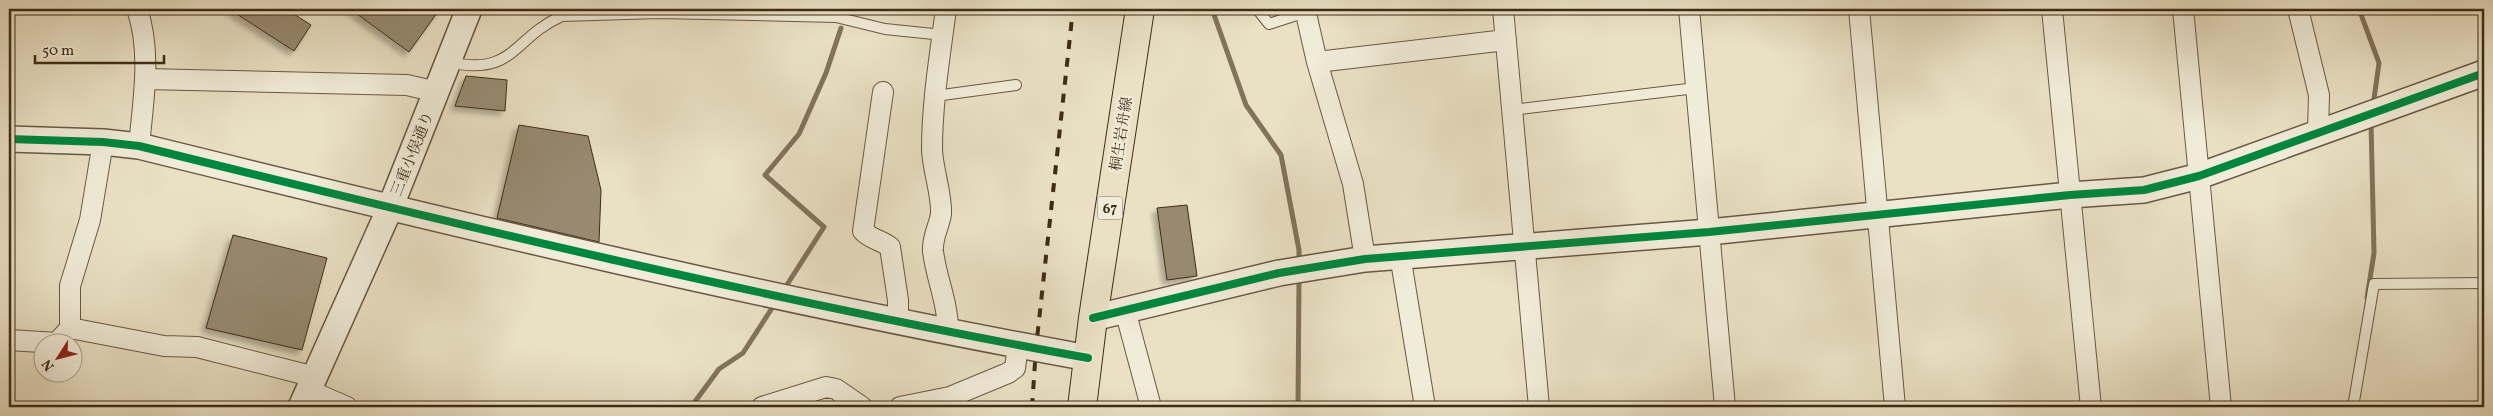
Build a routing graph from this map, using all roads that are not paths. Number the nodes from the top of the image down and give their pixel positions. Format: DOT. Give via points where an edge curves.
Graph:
graph roads {
  1 [pos="137,9"];
  2 [pos="468,9"];
  3 [pos="946,9"];
  4 [pos="1140,9"];
  5 [pos="1257,9"];
  6 [pos="1503,9"];
  7 [pos="1689,9"];
  8 [pos="1859,9"];
  9 [pos="2052,9"];
  10 [pos="2183,9"];
  11 [pos="2298,9"];
  12 [pos="1306,10"];
  13 [pos="942,35"];
  14 [pos="1506,40"];
  15 [pos="448,62"];
  16 [pos="1317,62"];
  17 [pos="2484,72"];
  18 [pos="145,79"];
  19 [pos="1016,85"];
  20 [pos="1696,88"];
  21 [pos="437,92"];
  22 [pos="883,92"];
  23 [pos="935,96"];
  24 [pos="1512,110"];
  25 [pos="2318,132"];
  26 [pos="9,139"];
  27 [pos="103,142"];
  28 [pos="139,146"];
  29 [pos="2199,176"];
  30 [pos="2070,195"];
  31 [pos="390,208"];
  32 [pos="1878,215"];
  33 [pos="1709,232"];
  34 [pos="1523,246"];
  35 [pos="1400,255"];
  36 [pos="1364,259"];
  37 [pos="2484,283"];
  38 [pos="1125,310"];
  39 [pos="1093,318"];
  40 [pos="898,320"];
  41 [pos="70,328"];
  42 [pos="948,330"];
  43 [pos="9,340"];
  44 [pos="1018,345"];
  45 [pos="1088,358"];
  46 [pos="308,392"];
  47 [pos="952,402"];
  48 [pos="347,407"];
  49 [pos="762,407"];
  50 [pos="862,407"];
  51 [pos="900,407"];
  52 [pos="1082,407"];
  53 [pos="1151,407"];
  54 [pos="1425,407"];
  55 [pos="1539,407"];
  56 [pos="1724,407"];
  57 [pos="1895,407"];
  58 [pos="2091,407"];
  59 [pos="2221,407"];
  60 [pos="2353,407"];
  1 -- 18 [label="street" via="142,22"];
  2 -- 15 [label="street, 三重小俣通り"];
  3 -- 13 [label="street"];
  4 -- 39 [label="main road, 桐生岩舟線 / 67"];
  5 -- 12 [label="lane" via="1269,24"];
  6 -- 14 [label="street"];
  7 -- 20 [label="street"];
  8 -- 32 [label="street"];
  9 -- 30 [label="street"];
  10 -- 29 [label="street"];
  11 -- 25 [label="street" via="2320,95"];
  12 -- 16 [label="street"];
  13 -- 15 [label="lane" via="884,29 836,17 659,13 562,16 551,21 501,62 461,65"];
  13 -- 23 [label="street"];
  14 -- 16 [label="street"];
  14 -- 24 [label="street"];
  15 -- 21 [label="street, 三重小俣通り"];
  16 -- 36 [label="street" via="1353,184"];
  17 -- 25 [label="street"];
  18 -- 21 [label="street" via="407,84"];
  18 -- 28 [label="street"];
  19 -- 23 [label="lane"];
  20 -- 24 [label="lane"];
  20 -- 33 [label="street"];
  21 -- 31 [label="street, 三重小俣通り"];
  22 -- 40 [label="street" via="863,231 890,247"];
  23 -- 42 [label="street" via="933,158 941,215 933,238 933,249 948,312"];
  24 -- 34 [label="street"];
  25 -- 29 [label="street"];
  26 -- 27 [label="street"];
  27 -- 28 [label="street"];
  27 -- 41 [label="street" via="90,220 70,286"];
  28 -- 31 [label="street"];
  29 -- 30 [label="street" via="2144,190"];
  29 -- 59 [label="street"];
  30 -- 32 [label="street"];
  30 -- 58 [label="street"];
  31 -- 40 [label="street" via="813,304"];
  31 -- 46 [label="street, 三重小俣通り"];
  32 -- 33 [label="street"];
  32 -- 57 [label="street"];
  33 -- 34 [label="street"];
  33 -- 56 [label="street"];
  34 -- 35 [label="street"];
  34 -- 55 [label="street"];
  35 -- 36 [label="street"];
  35 -- 54 [label="street"];
  36 -- 38 [label="street" via="1279,273"];
  37 -- 60 [label="lane" via="2374,284"];
  38 -- 39 [label="street"];
  38 -- 53 [label="street"];
  39 -- 45 [label="main road, 桐生岩舟線 / 67"];
  40 -- 42 [label="street"];
  41 -- 43 [label="street" via="56,343"];
  41 -- 46 [label="street" via="164,346 197,347"];
  42 -- 44 [label="street"];
  44 -- 45 [label="street"];
  44 -- 47 [label="street" via="1016,368"];
  45 -- 52 [label="main road, 桐生岩舟線 / 67"];
  46 -- 48 [label="street"];
  47 -- 51 [label="street"];
  49 -- 50 [label="street" via="826,386"];
}
